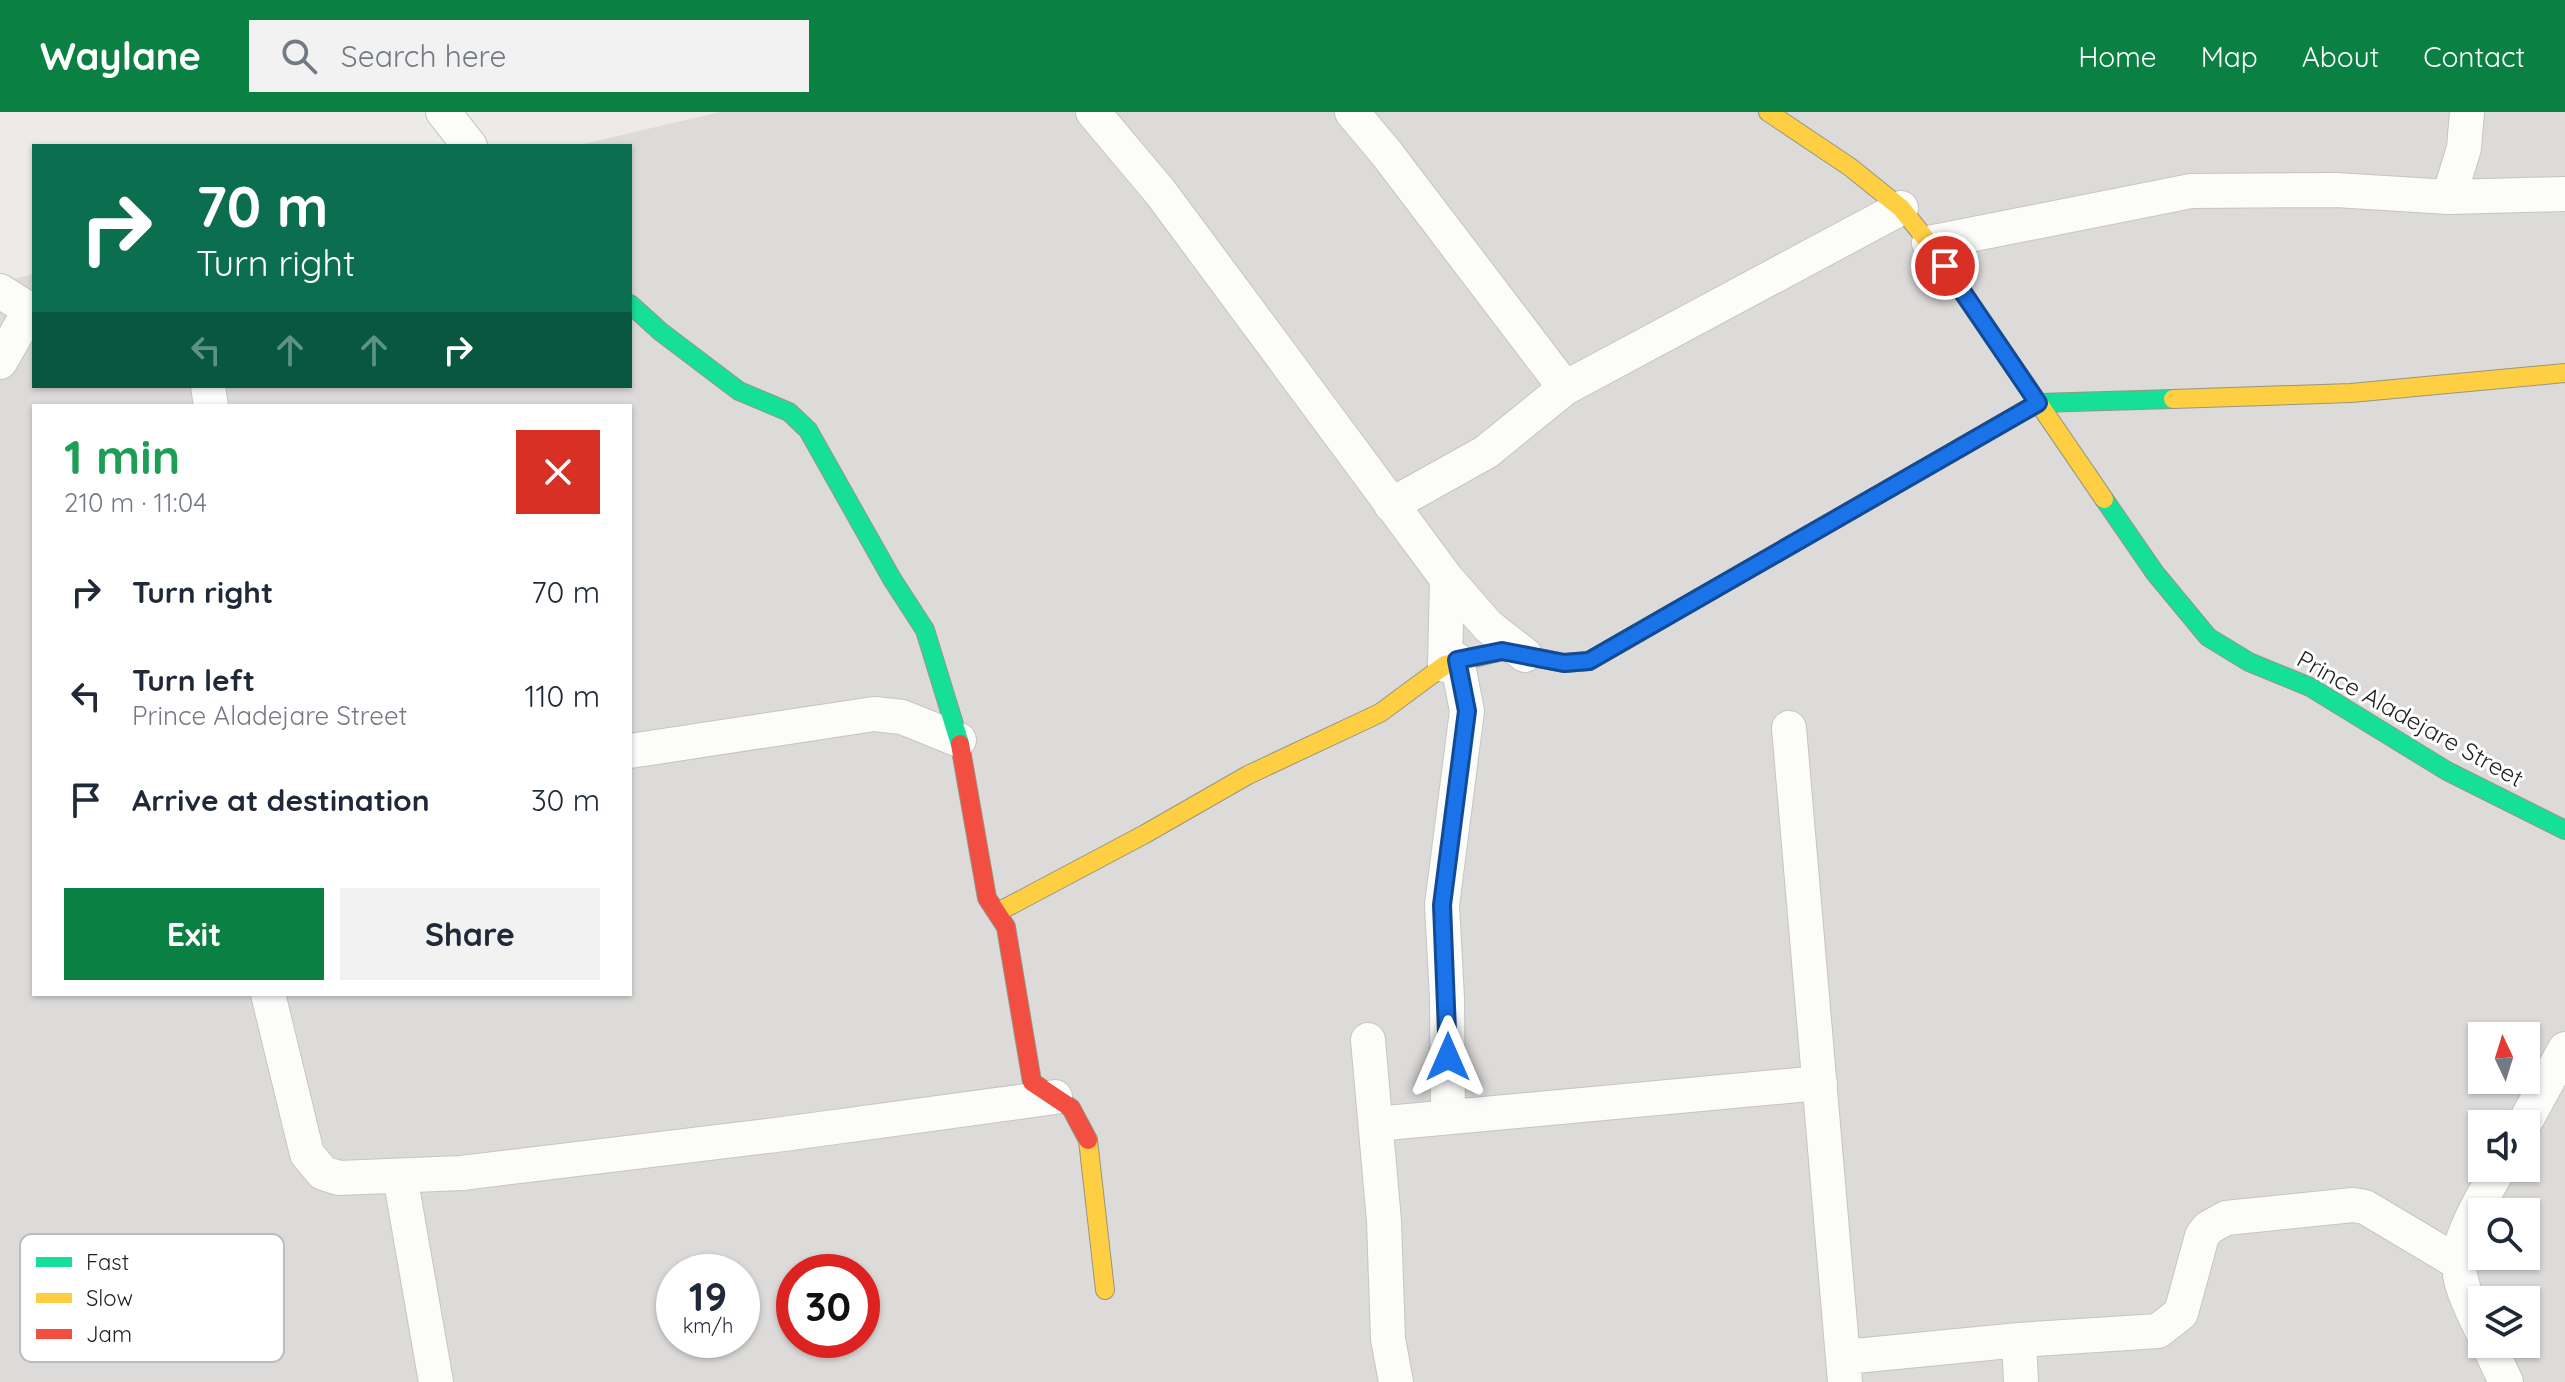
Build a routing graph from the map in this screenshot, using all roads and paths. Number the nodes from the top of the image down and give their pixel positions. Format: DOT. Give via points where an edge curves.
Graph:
graph roads {
  1 [pos="443,112"];
  2 [pos="1093,112"];
  3 [pos="1352,112"];
  4 [pos="1768,112"];
  5 [pos="2467,112"];
  6 [pos="468,144"];
  7 [pos="2565,194"];
  8 [pos="2449,197"];
  9 [pos="1901,208"];
  10 [pos="1929,243"];
  11 [pos="0,291"];
  12 [pos="632,306"];
  13 [pos="32,309"];
  14 [pos="0,362"];
  15 [pos="2565,373"];
  16 [pos="1565,388"];
  17 [pos="2038,403"];
  18 [pos="1391,505"];
  19 [pos="1447,579"];
  20 [pos="1525,655"];
  21 [pos="1451,663"];
  22 [pos="1789,728"];
  23 [pos="959,740"];
  24 [pos="632,751"];
  25 [pos="2565,830"];
  26 [pos="998,912"];
  27 [pos="268,996"];
  28 [pos="1368,1040"];
  29 [pos="2565,1049"];
  30 [pos="1820,1083"];
  31 [pos="1055,1097"];
  32 [pos="2532,1110"];
  33 [pos="1448,1116"];
  34 [pos="1376,1124"];
  35 [pos="400,1176"];
  36 [pos="2492,1182"];
  37 [pos="2459,1263"];
  38 [pos="1105,1290"];
  39 [pos="2468,1302"];
  40 [pos="2019,1340"];
  41 [pos="2495,1358"];
  42 [pos="1845,1370"];
  43 [pos="436,1382"];
  44 [pos="1396,1382"];
  45 [pos="2021,1382"];
  46 [pos="2506,1382"];
  1 -- 6 [label="street"];
  2 -- 18 [label="street" via="1161,193"];
  3 -- 16 [label="street"];
  4 -- 9 [label="street, Prince Aladejare Street"];
  5 -- 8 [label="street" via="2464,148"];
  7 -- 8 [label="street"];
  8 -- 10 [label="street" via="2336,190 2191,191"];
  9 -- 10 [label="street, Prince Aladejare Street"];
  9 -- 16 [label="street"];
  10 -- 17 [label="street, Prince Aladejare Street"];
  11 -- 13 [label="street"];
  12 -- 23 [label="street" via="739,391 789,412 808,430 925,630"];
  13 -- 14 [label="street"];
  15 -- 17 [label="street" via="2351,393"];
  16 -- 18 [label="street" via="1486,452"];
  17 -- 20 [label="street" via="1589,661 1564,663"];
  17 -- 25 [label="street, Prince Aladejare Street" via="2155,573 2208,637 2249,662 2310,687 2447,771"];
  18 -- 19 [label="street"];
  19 -- 20 [label="street" via="1488,626"];
  19 -- 21 [label="street"];
  20 -- 21 [label="street" via="1502,651"];
  21 -- 26 [label="street" via="1380,713 1248,775"];
  21 -- 33 [label="street" via="1467,711 1442,905"];
  22 -- 30 [label="street"];
  23 -- 24 [label="street" via="902,717 874,714"];
  23 -- 26 [label="street" via="987,898"];
  26 -- 31 [label="street" via="1006,927 1032,1082"];
  27 -- 35 [label="street" via="303,1142 315,1166 339,1178"];
  28 -- 34 [label="street"];
  29 -- 32 [label="street"];
  30 -- 33 [label="street"];
  30 -- 42 [label="street"];
  31 -- 35 [label="street" via="462,1173"];
  31 -- 38 [label="street" via="1071,1108 1088,1139"];
  33 -- 34 [label="street"];
  34 -- 44 [label="street" via="1388,1339"];
  35 -- 43 [label="street"];
  36 -- 37 [label="street" via="2461,1244"];
  37 -- 39 [label="street"];
  37 -- 40 [label="street" via="2365,1207 2226,1218 2202,1236 2181,1313 2158,1331"];
  40 -- 42 [label="street"];
  40 -- 45 [label="street"];
  41 -- 46 [label="street"];
}
